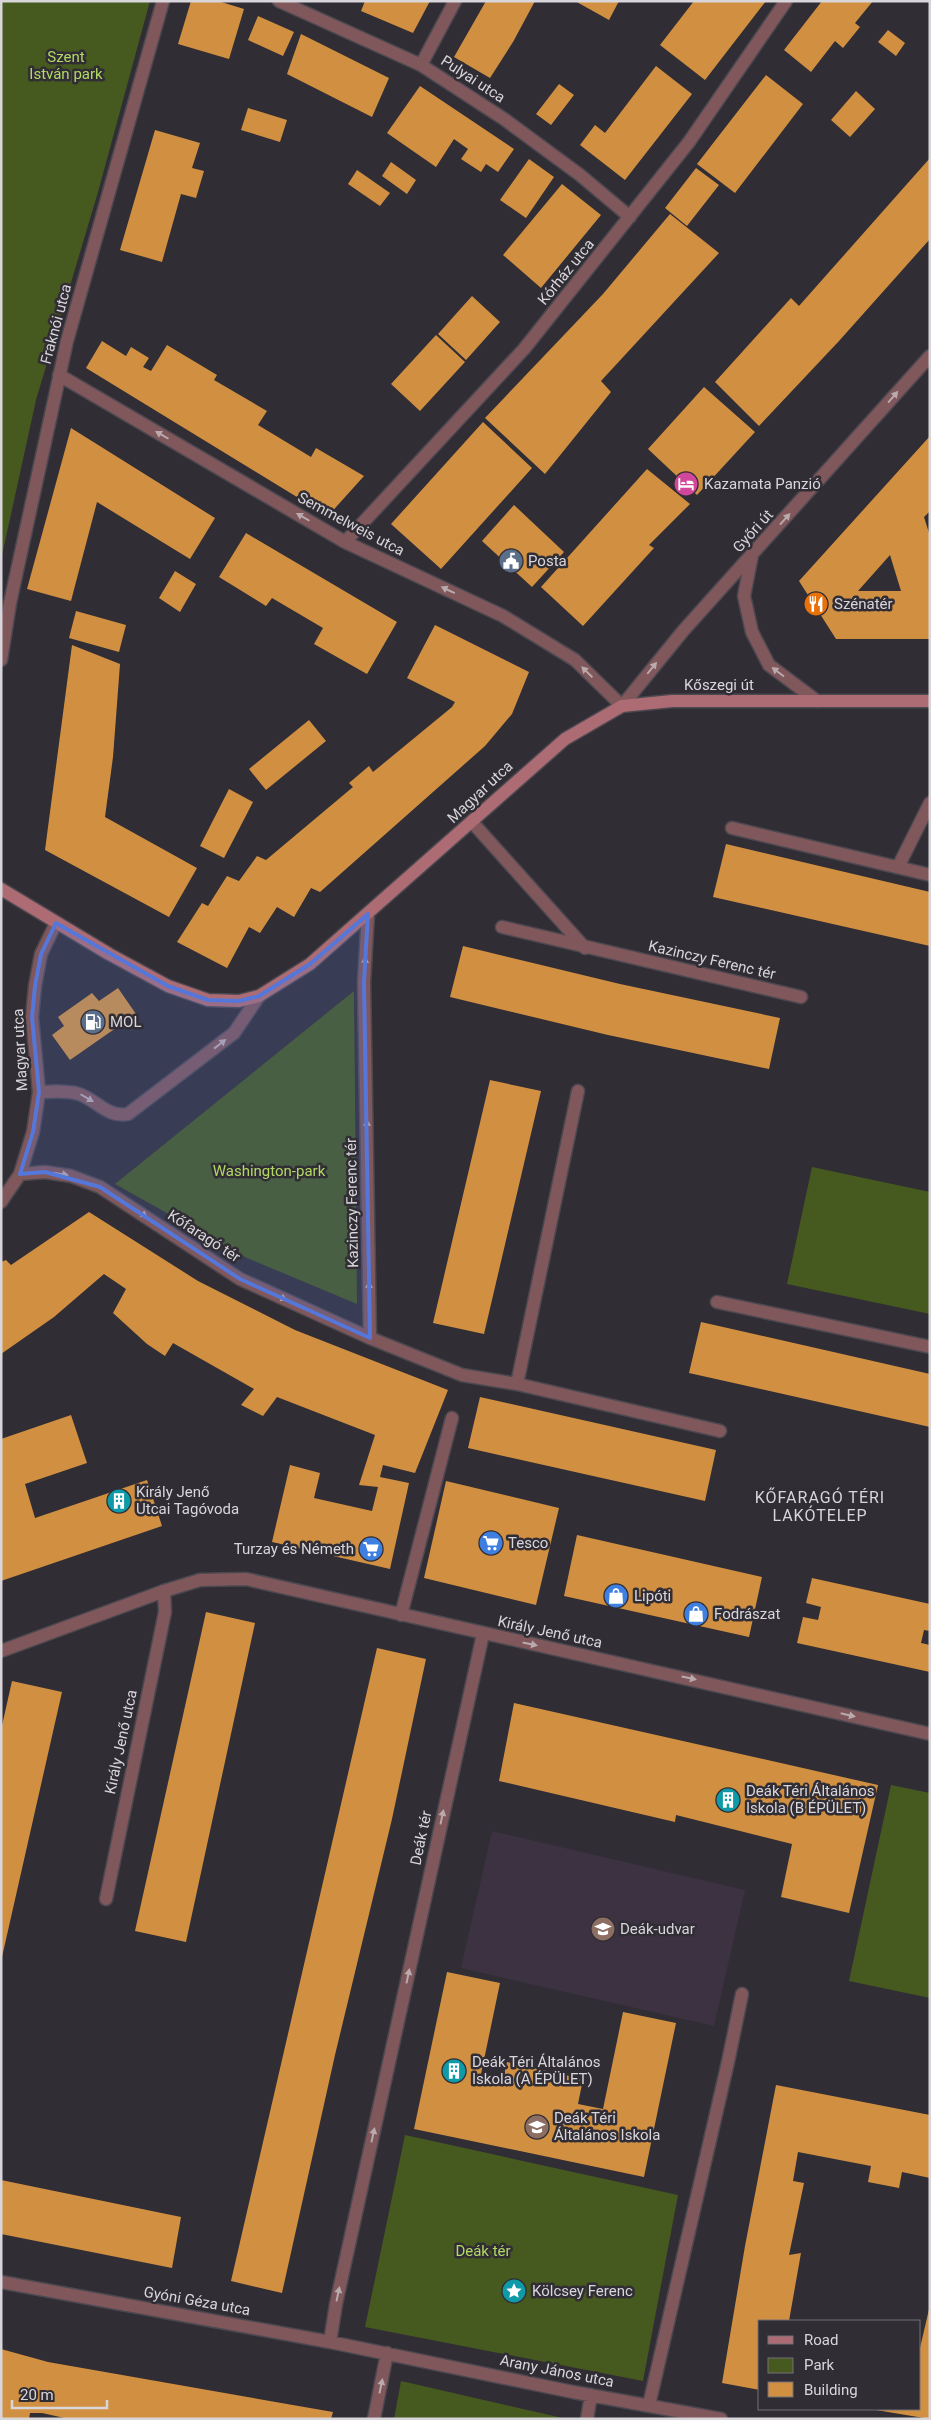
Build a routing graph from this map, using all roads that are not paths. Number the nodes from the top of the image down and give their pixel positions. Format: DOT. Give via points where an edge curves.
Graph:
graph roads {
  1 [pos="163,1"];
  2 [pos="279,1"];
  3 [pos="455,1"];
  4 [pos="786,1"];
  5 [pos="421,65"];
  6 [pos="630,217"];
  7 [pos="930,356"];
  8 [pos="59,375"];
  9 [pos="345,542"];
  10 [pos="752,555"];
  11 [pos="1,660"];
  12 [pos="817,701"];
  13 [pos="930,701"];
  14 [pos="622,706"];
  15 [pos="930,803"];
  16 [pos="472,822"];
  17 [pos="732,828"];
  18 [pos="898,867"];
  19 [pos="930,875"];
  20 [pos="1,889"];
  21 [pos="368,914"];
  22 [pos="56,923"];
  23 [pos="502,927"];
  24 [pos="585,948"];
  25 [pos="259,996"];
  26 [pos="801,998"];
  27 [pos="578,1091"];
  28 [pos="39,1092"];
  29 [pos="20,1174"];
  30 [pos="1,1202"];
  31 [pos="717,1302"];
  32 [pos="370,1338"];
  33 [pos="930,1347"];
  34 [pos="517,1384"];
  35 [pos="452,1418"];
  36 [pos="720,1431"];
  37 [pos="164,1591"];
  38 [pos="400,1615"];
  39 [pos="483,1634"];
  40 [pos="1,1651"];
  41 [pos="930,1734"];
  42 [pos="106,1899"];
  43 [pos="742,1994"];
  44 [pos="1,2282"];
  45 [pos="330,2342"];
  46 [pos="387,2353"];
  47 [pos="592,2395"];
  48 [pos="649,2405"];
  49 [pos="374,2419"];
  50 [pos="587,2419"];
  51 [pos="721,2419"];
  1 -- 8 [label="street, Fraknói utca"];
  2 -- 5 [label="street, Pulyai utca"];
  3 -- 5 [label="street"];
  4 -- 6 [label="street, Kórház utca" via="689,142"];
  5 -- 6 [label="street, Pulyai utca" via="504,119"];
  6 -- 9 [label="street, Kórház utca" via="524,350"];
  10 -- 7 [label="street, Győri út, one-way"];
  9 -- 8 [label="street, Semmelweis utca, one-way"];
  8 -- 11 [label="street, Fraknói utca" via="10,603"];
  14 -- 9 [label="street, Semmelweis utca, one-way" via="575,660 503,616"];
  12 -- 10 [label="street, Kőszegi út, one-way" via="769,665 752,632 744,596"];
  14 -- 10 [label="street, Győri út, one-way" via="683,631"];
  12 -- 13 [label="street, Kőszegi út"];
  12 -- 14 [label="street, Kőszegi út" via="672,701"];
  14 -- 16 [label="street, Magyar utca" via="565,739"];
  15 -- 18 [label="street"];
  16 -- 21 [label="street, Magyar utca"];
  16 -- 24 [label="street"];
  17 -- 18 [label="street"];
  18 -- 19 [label="street"];
  20 -- 22 [label="street"];
  21 -- 25 [label="street" via="310,964"];
  32 -- 21 [label="street, Kazinczy Ferenc tér, one-way" via="364,982"];
  22 -- 25 [label="street" via="168,986 194,996 221,1001"];
  22 -- 28 [label="street, Magyar utca" via="41,954 32,1017"];
  23 -- 24 [label="street, Kazinczy Ferenc tér"];
  24 -- 26 [label="street, Kazinczy Ferenc tér"];
  28 -- 25 [label="street, one-way" via="80,1094 109,1113 128,1114 234,1033"];
  27 -- 34 [label="street"];
  28 -- 29 [label="street, Magyar utca" via="33,1132"];
  29 -- 30 [label="street, Magyar utca"];
  29 -- 32 [label="street, Kőfaragó tér, one-way" via="45,1172 71,1176 100,1186 240,1279"];
  31 -- 33 [label="street"];
  32 -- 34 [label="street" via="462,1375"];
  34 -- 36 [label="street"];
  35 -- 38 [label="street"];
  37 -- 38 [label="street, Király Jenő utca" via="200,1580 246,1579"];
  37 -- 40 [label="street, Király Jenő utca"];
  37 -- 42 [label="street, Király Jenő utca" via="165,1612"];
  38 -- 39 [label="street, Király Jenő utca"];
  39 -- 41 [label="street, Király Jenő utca, one-way"];
  45 -- 39 [label="street, Deák tér, one-way"];
  43 -- 48 [label="street"];
  44 -- 45 [label="street, Gyóni Géza utca"];
  45 -- 46 [label="street, Gyóni Géza utca"];
  46 -- 47 [label="street, Arany János utca"];
  49 -- 46 [label="street, one-way"];
  47 -- 48 [label="street, Arany János utca"];
  47 -- 50 [label="street"];
  48 -- 51 [label="street, Arany János utca"];
}
